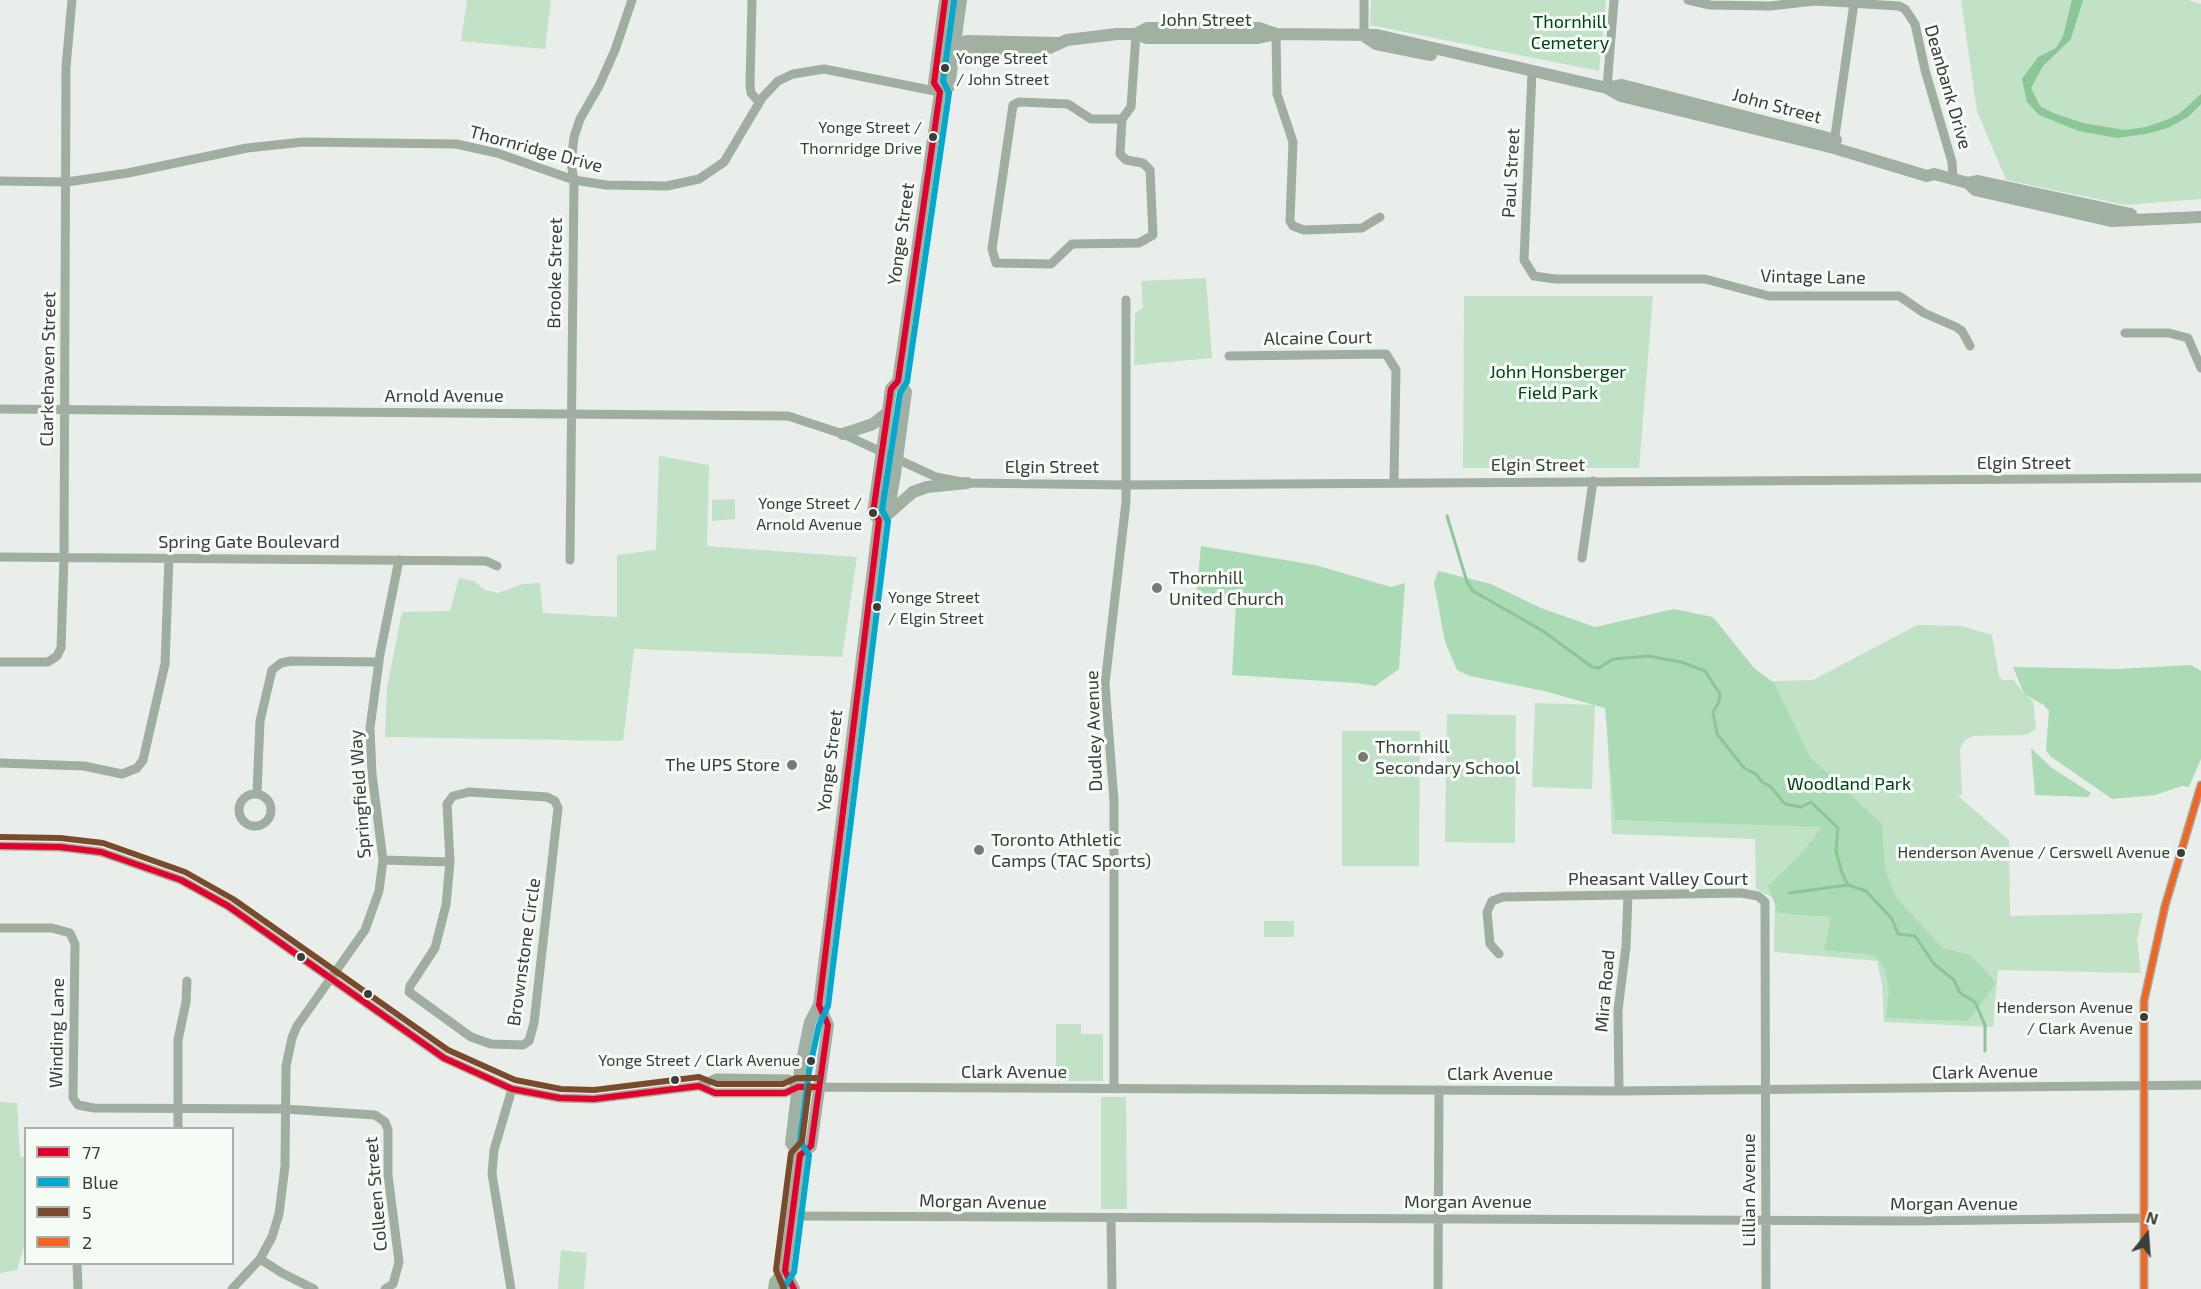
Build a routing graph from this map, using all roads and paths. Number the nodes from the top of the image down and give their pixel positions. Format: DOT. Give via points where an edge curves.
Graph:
graph roads {
  1 [pos="72,0"];
  2 [pos="632,0"];
  3 [pos="752,0"];
  4 [pos="945,0"];
  5 [pos="961,0"];
  6 [pos="1364,0"];
  7 [pos="1614,0"];
  8 [pos="1688,0"];
  9 [pos="1854,3"];
  10 [pos="1136,34"];
  11 [pos="1276,34"];
  12 [pos="1364,36"];
  13 [pos="939,43"];
  14 [pos="955,44"];
  15 [pos="1532,72"];
  16 [pos="1607,88"];
  17 [pos="940,92"];
  18 [pos="759,102"];
  19 [pos="1122,118"];
  20 [pos="1834,144"];
  21 [pos="1953,179"];
  22 [pos="573,180"];
  23 [pos="0,181"];
  24 [pos="67,182"];
  25 [pos="1968,183"];
  26 [pos="2201,209"];
  27 [pos="1380,217"];
  28 [pos="2201,217"];
  29 [pos="1531,273"];
  30 [pos="1125,300"];
  31 [pos="2125,333"];
  32 [pos="1970,346"];
  33 [pos="1229,356"];
  34 [pos="2201,368"];
  35 [pos="898,381"];
  36 [pos="0,409"];
  37 [pos="64,410"];
  38 [pos="570,413"];
  39 [pos="887,413"];
  40 [pos="843,434"];
  41 [pos="882,452"];
  42 [pos="897,459"];
  43 [pos="2201,478"];
  44 [pos="1394,481"];
  45 [pos="1593,481"];
  46 [pos="967,483"];
  47 [pos="1125,485"];
  48 [pos="884,517"];
  49 [pos="0,557"];
  50 [pos="64,557"];
  51 [pos="169,558"];
  52 [pos="1582,558"];
  53 [pos="399,560"];
  54 [pos="570,560"];
  55 [pos="497,566"];
  56 [pos="0,662"];
  57 [pos="379,662"];
  58 [pos="0,763"];
  59 [pos="2201,785"];
  60 [pos="257,794"];
  61 [pos="0,846"];
  62 [pos="382,860"];
  63 [pos="450,862"];
  64 [pos="1628,895"];
  65 [pos="0,928"];
  66 [pos="1499,954"];
  67 [pos="330,979"];
  68 [pos="187,981"];
  69 [pos="819,1005"];
  70 [pos="2201,1085"];
  71 [pos="699,1086"];
  72 [pos="2144,1086"];
  73 [pos="798,1087"];
  74 [pos="818,1087"];
  75 [pos="512,1089"];
  76 [pos="1114,1089"];
  77 [pos="1439,1090"];
  78 [pos="1765,1090"];
  79 [pos="1619,1091"];
  80 [pos="178,1109"];
  81 [pos="285,1109"];
  82 [pos="178,1127"];
  83 [pos="800,1155"];
  84 [pos="792,1216"];
  85 [pos="2145,1218"];
  86 [pos="1437,1219"];
  87 [pos="1766,1219"];
  88 [pos="1111,1220"];
  89 [pos="260,1259"];
  90 [pos="77,1265"];
  91 [pos="785,1271"];
  92 [pos="78,1289"];
  93 [pos="232,1289"];
  94 [pos="314,1289"];
  95 [pos="385,1289"];
  96 [pos="511,1289"];
  97 [pos="774,1289"];
  98 [pos="794,1289"];
  99 [pos="1112,1289"];
  100 [pos="1438,1289"];
  101 [pos="1766,1289"];
  102 [pos="2144,1289"];
  1 -- 24 [label="street, Clarkehaven Street" via="66,67"];
  2 -- 22 [label="street, Brooke Street" via="611,60 574,137"];
  3 -- 18 [label="street" via="750,85"];
  4 -- 13 [label="main road, Yonge Street"];
  5 -- 14 [label="main road, Yonge Street"];
  6 -- 12 [label="street"];
  7 -- 16 [label="street"];
  8 -- 9 [label="street, Deanbank Drive" via="1770,6"];
  9 -- 20 [label="street"];
  9 -- 21 [label="street, Deanbank Drive" via="1899,6 1910,15 1952,162"];
  10 -- 11 [label="main road, John Street" via="1147,38 1258,38"];
  10 -- 14 [label="main road, John Street" via="1098,35 1047,49 967,51"];
  10 -- 19 [label="street" via="1131,107"];
  11 -- 12 [label="main road, John Street"];
  11 -- 27 [label="street" via="1277,94 1293,142 1290,221 1304,230 1362,228"];
  12 -- 15 [label="main road, John Street" via="1376,44 1511,72"];
  13 -- 14 [label="main road, John Street"];
  13 -- 17 [label="main road, Yonge Street" via="933,83"];
  14 -- 17 [label="main road, Yonge Street" via="949,87"];
  15 -- 16 [label="main road, John Street"];
  15 -- 29 [label="street, Paul Street" via="1524,248 1524,260"];
  16 -- 20 [label="main road, John Street" via="1621,96"];
  17 -- 18 [label="street, Thornridge Drive" via="838,71 811,70 778,81"];
  17 -- 35 [label="main road, Yonge Street"];
  18 -- 22 [label="street, Thornridge Drive" via="724,162 699,179 667,186"];
  19 -- 19 [label="street" via="1091,119 1068,104 1013,105 992,249 996,263 1051,264 1072,244 1139,243 1150,239 1154,230 1153,176 1143,163 1121,158"];
  20 -- 21 [label="main road, John Street" via="1927,176"];
  21 -- 25 [label="main road, John Street"];
  22 -- 24 [label="street, Thornridge Drive" via="476,147 303,142"];
  22 -- 38 [label="street, Brooke Street"];
  23 -- 24 [label="street, Thornridge Drive"];
  24 -- 37 [label="street, Clarkehaven Street"];
  25 -- 26 [label="main road, John Street" via="1978,181 2120,214"];
  25 -- 28 [label="main road, John Street" via="1975,190 2111,221"];
  29 -- 32 [label="street, Vintage Lane" via="1542,278 1705,279 1769,296 1899,296 1956,327"];
  30 -- 47 [label="street, Dudley Avenue"];
  31 -- 34 [label="street" via="2169,333 2188,338"];
  33 -- 44 [label="street, Alcaine Court" via="1386,354 1396,370"];
  35 -- 39 [label="main road, Yonge Street" via="891,389"];
  35 -- 42 [label="main road, Yonge Street" via="906,392"];
  36 -- 37 [label="street, Arnold Avenue"];
  37 -- 38 [label="street, Arnold Avenue"];
  37 -- 50 [label="street, Clarkehaven Street"];
  38 -- 40 [label="street, Arnold Avenue" via="788,416"];
  38 -- 54 [label="street, Brooke Street"];
  39 -- 40 [label="main road" via="873,424"];
  39 -- 41 [label="main road, Yonge Street"];
  40 -- 41 [label="street, Arnold Avenue"];
  41 -- 42 [label="street, Elgin Street"];
  41 -- 48 [label="main road, Yonge Street" via="873,513"];
  42 -- 46 [label="street, Elgin Street" via="947,480"];
  42 -- 48 [label="main road, Yonge Street"];
  43 -- 45 [label="street, Elgin Street"];
  44 -- 45 [label="street, Elgin Street"];
  44 -- 47 [label="street, Elgin Street"];
  45 -- 52 [label="street"];
  46 -- 47 [label="street, Elgin Street"];
  46 -- 48 [label="main road" via="913,492"];
  47 -- 76 [label="street, Dudley Avenue" via="1105,684 1114,801"];
  48 -- 69 [label="main road, Yonge Street"];
  49 -- 50 [label="street, Spring Gate Boulevard"];
  50 -- 51 [label="street, Spring Gate Boulevard"];
  50 -- 56 [label="street, Clarkehaven Street" via="61,648 57,656 48,662"];
  51 -- 53 [label="street, Spring Gate Boulevard"];
  51 -- 58 [label="street" via="165,664 143,760 137,768 122,774 84,766"];
  53 -- 55 [label="street, Spring Gate Boulevard" via="486,561"];
  53 -- 57 [label="street, Springfield Way"];
  57 -- 60 [label="street" via="291,661 272,670 260,721"];
  57 -- 62 [label="street, Springfield Way" via="370,728"];
  59 -- 72 [label="street" via="2175,868 2147,983"];
  61 -- 67 [label="street" via="101,852 160,871 228,906"];
  62 -- 63 [label="street"];
  62 -- 67 [label="street, Springfield Way" via="379,891 365,930"];
  63 -- 63 [label="street, Brownstone Circle" via="446,817 447,804 453,796 507,792 555,801 558,808 534,1023 529,1041 523,1045 491,1044 471,1037 409,992 435,948 446,905"];
  64 -- 66 [label="street, Pheasant Valley Court" via="1498,898 1487,912 1490,944"];
  64 -- 78 [label="street, Pheasant Valley Court" via="1742,893 1758,896 1765,902"];
  64 -- 79 [label="street, Mira Road" via="1617,1010"];
  65 -- 80 [label="street, Winding Lane" via="52,928 70,933 75,944 73,1098 78,1105"];
  67 -- 75 [label="street" via="444,1058"];
  67 -- 81 [label="street, Springfield Way" via="292,1038"];
  68 -- 80 [label="street" via="178,1040"];
  69 -- 73 [label="main road, Yonge Street" via="810,1022"];
  69 -- 74 [label="main road, Yonge Street" via="828,1025"];
  70 -- 72 [label="street, Clark Avenue"];
  71 -- 73 [label="street" via="715,1093 785,1093"];
  71 -- 73 [label="street" via="716,1078 789,1079"];
  71 -- 75 [label="street" via="594,1099 560,1098"];
  72 -- 78 [label="street, Clark Avenue"];
  72 -- 85 [label="street"];
  73 -- 74 [label="street, Clark Avenue"];
  73 -- 83 [label="main road, Yonge Street" via="791,1143"];
  74 -- 76 [label="street, Clark Avenue"];
  74 -- 83 [label="main road, Yonge Street" via="811,1146"];
  75 -- 96 [label="street" via="492,1167"];
  76 -- 77 [label="street, Clark Avenue"];
  77 -- 79 [label="street, Clark Avenue"];
  77 -- 86 [label="street"];
  78 -- 79 [label="street, Clark Avenue"];
  78 -- 87 [label="street, Lillian Avenue"];
  80 -- 81 [label="street, Winding Lane"];
  80 -- 82 [label="street"];
  81 -- 89 [label="street, Springfield Way" via="283,1194 272,1237"];
  81 -- 95 [label="street, Colleen Street" via="375,1115 385,1122 399,1262 393,1284"];
  83 -- 84 [label="main road, Yonge Street"];
  84 -- 88 [label="street, Morgan Avenue"];
  84 -- 91 [label="main road, Yonge Street"];
  85 -- 87 [label="street, Morgan Avenue"];
  85 -- 102 [label="street"];
  86 -- 87 [label="street, Morgan Avenue"];
  86 -- 88 [label="street, Morgan Avenue"];
  86 -- 100 [label="street"];
  87 -- 101 [label="street, Lillian Avenue"];
  88 -- 99 [label="street"];
  89 -- 93 [label="street, Springfield Way"];
  89 -- 94 [label="street"];
  90 -- 92 [label="street"];
  91 -- 97 [label="main road, Yonge Street"];
  91 -- 98 [label="main road"];
}
